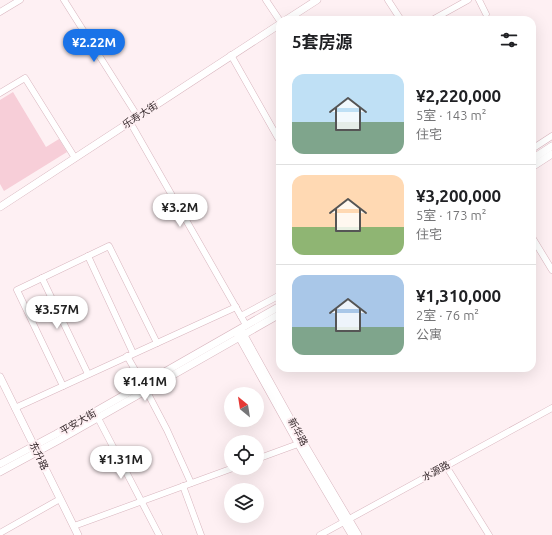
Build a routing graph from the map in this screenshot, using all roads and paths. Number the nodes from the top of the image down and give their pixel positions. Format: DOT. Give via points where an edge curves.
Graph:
graph roads {
  1 [pos="18,0"];
  2 [pos="64,0"];
  3 [pos="266,0"];
  4 [pos="317,0"];
  5 [pos="388,0"];
  6 [pos="468,0"];
  7 [pos="479,0"];
  8 [pos="0,12"];
  9 [pos="486,14"];
  10 [pos="276,16"];
  11 [pos="297,16"];
  12 [pos="398,16"];
  13 [pos="439,16"];
  14 [pos="276,25"];
  15 [pos="231,55"];
  16 [pos="0,93"];
  17 [pos="138,117"];
  18 [pos="130,122"];
  19 [pos="276,134"];
  20 [pos="552,136"];
  21 [pos="536,146"];
  22 [pos="552,146"];
  23 [pos="552,154"];
  24 [pos="536,156"];
  25 [pos="75,158"];
  26 [pos="536,164"];
  27 [pos="0,207"];
  28 [pos="536,244"];
  29 [pos="88,256"];
  30 [pos="552,270"];
  31 [pos="42,278"];
  32 [pos="276,297"];
  33 [pos="236,307"];
  34 [pos="276,309"];
  35 [pos="241,316"];
  36 [pos="276,316"];
  37 [pos="241,331"];
  38 [pos="157,343"];
  39 [pos="130,355"];
  40 [pos="88,374"];
  41 [pos="0,377"];
  42 [pos="63,386"];
  43 [pos="144,387"];
  44 [pos="15,408"];
  45 [pos="552,408"];
  46 [pos="98,418"];
  47 [pos="298,444"];
  48 [pos="35,449"];
  49 [pos="264,456"];
  50 [pos="0,464"];
  51 [pos="446,466"];
  52 [pos="224,471"];
  53 [pos="0,472"];
  54 [pos="191,483"];
  55 [pos="183,486"];
  56 [pos="60,499"];
  57 [pos="143,501"];
  58 [pos="346,521"];
  59 [pos="74,526"];
  60 [pos="0,533"];
  61 [pos="78,535"];
  62 [pos="159,535"];
  63 [pos="201,535"];
  64 [pos="320,535"];
  65 [pos="352,535"];
  66 [pos="358,535"];
  67 [pos="489,535"];
  1 -- 8 [label="street"];
  2 -- 17 [label="street"];
  3 -- 10 [label="street"];
  4 -- 11 [label="main road"];
  5 -- 12 [label="street"];
  6 -- 13 [label="street"];
  7 -- 9 [label="street"];
  14 -- 15 [label="main road, 乐寿大街"];
  15 -- 17 [label="main road, 乐寿大街"];
  15 -- 19 [label="street"];
  16 -- 25 [label="street" via="25,78"];
  17 -- 18 [label="main road, 乐寿大街"];
  18 -- 25 [label="main road, 乐寿大街"];
  18 -- 33 [label="street"];
  20 -- 21 [label="street"];
  22 -- 24 [label="main road"];
  23 -- 26 [label="main road"];
  25 -- 27 [label="main road, 乐寿大街"];
  28 -- 30 [label="street"];
  29 -- 31 [label="street"];
  29 -- 38 [label="street" via="109,246"];
  29 -- 39 [label="street"];
  31 -- 40 [label="street"];
  31 -- 42 [label="street" via="17,290"];
  32 -- 35 [label="street"];
  33 -- 35 [label="street"];
  33 -- 38 [label="street"];
  34 -- 37 [label="main road, 平安大街"];
  35 -- 37 [label="street"];
  36 -- 37 [label="main road, 平安大街"];
  37 -- 43 [label="main road, 平安大街"];
  37 -- 47 [label="main road, 新华路"];
  37 -- 58 [label="main road, 新华路"];
  38 -- 39 [label="street"];
  39 -- 40 [label="street"];
  39 -- 43 [label="street"];
  40 -- 42 [label="street"];
  41 -- 44 [label="main road, 东升路"];
  42 -- 44 [label="street"];
  43 -- 46 [label="main road, 平安大街"];
  43 -- 48 [label="main road, 平安大街"];
  43 -- 54 [label="street"];
  44 -- 48 [label="main road, 东升路"];
  45 -- 51 [label="street, 水源路"];
  46 -- 48 [label="main road, 平安大街"];
  46 -- 57 [label="street"];
  47 -- 49 [label="street"];
  47 -- 58 [label="main road, 新华路"];
  48 -- 50 [label="main road, 平安大街"];
  48 -- 53 [label="main road, 平安大街"];
  48 -- 56 [label="main road, 东升路"];
  51 -- 58 [label="street, 水源路"];
  51 -- 67 [label="street"];
  52 -- 54 [label="street"];
  54 -- 55 [label="street"];
  55 -- 57 [label="street"];
  55 -- 63 [label="street"];
  56 -- 59 [label="main road, 东升路"];
  56 -- 60 [label="street"];
  57 -- 59 [label="street"];
  57 -- 62 [label="street"];
  58 -- 64 [label="street, 水源路"];
  58 -- 65 [label="main road, 新华路"];
  58 -- 66 [label="main road, 新华路"];
  59 -- 61 [label="main road, 东升路"];
}
